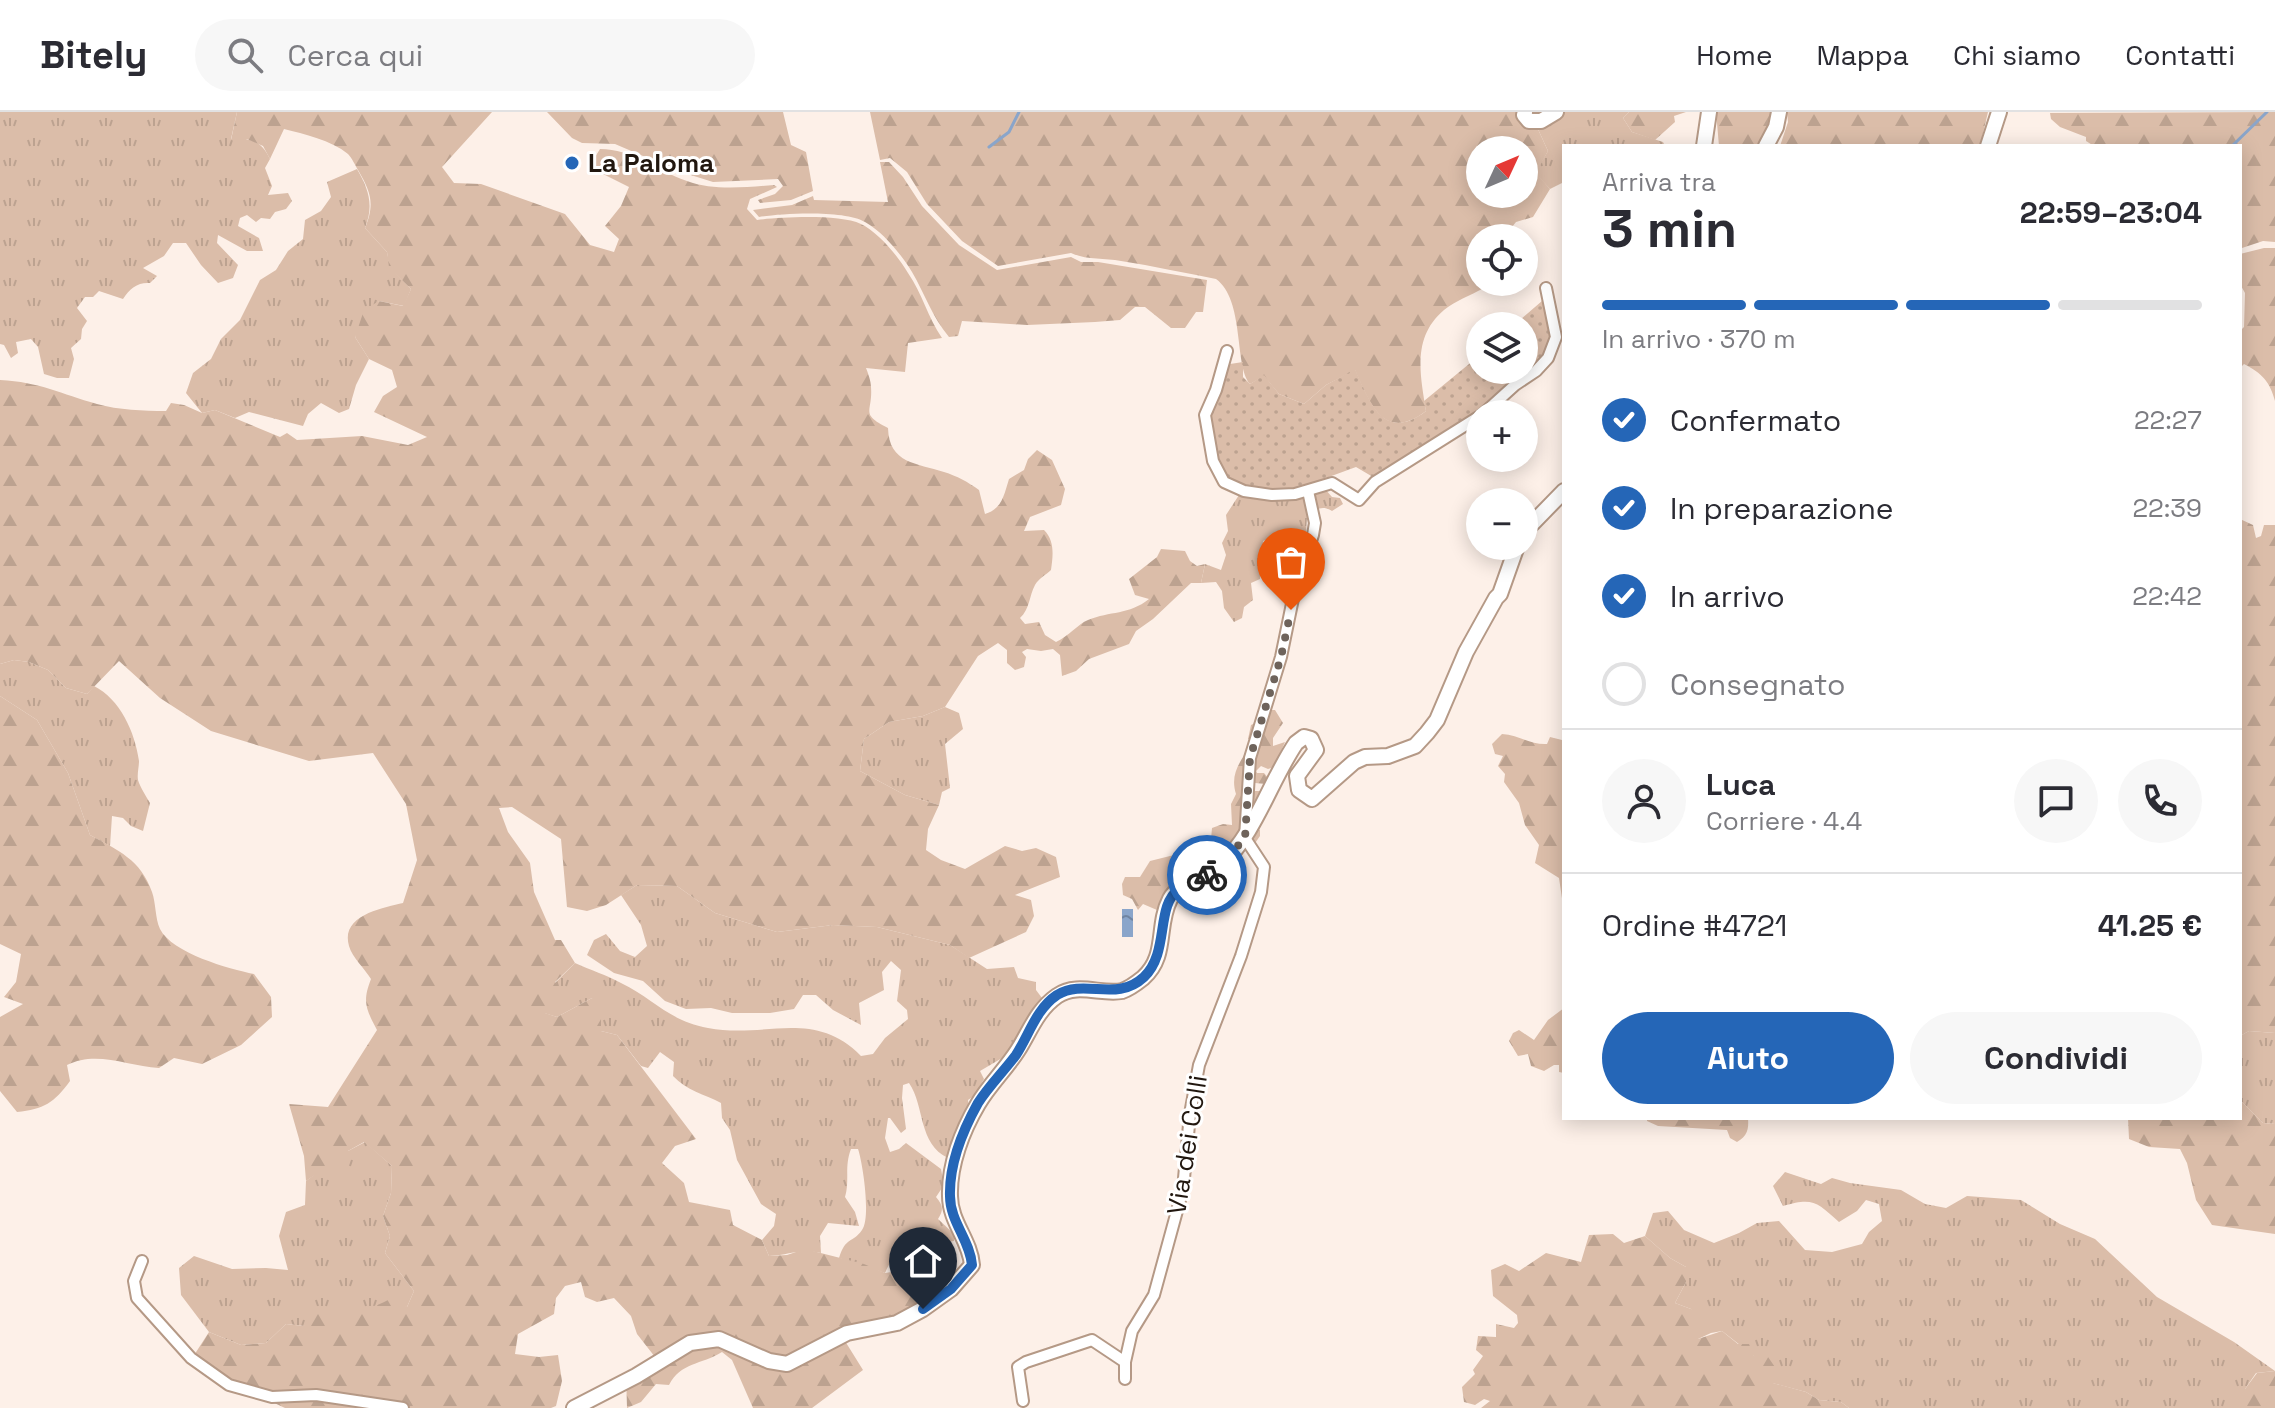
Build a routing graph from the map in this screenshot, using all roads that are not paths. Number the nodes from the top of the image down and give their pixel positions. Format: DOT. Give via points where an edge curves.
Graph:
graph roads {
  1 [pos="1525,112"];
  2 [pos="1556,112"];
  3 [pos="1709,112"];
  4 [pos="1779,112"];
  5 [pos="1999,112"];
  6 [pos="1704,144"];
  7 [pos="1767,144"];
  8 [pos="1989,144"];
  9 [pos="1546,288"];
  10 [pos="1227,351"];
  11 [pos="1498,400"];
  12 [pos="1466,425"];
  13 [pos="1308,491"];
  14 [pos="1562,493"];
  15 [pos="1538,518"];
  16 [pos="1512,560"];
  17 [pos="1245,838"];
  18 [pos="142,1261"];
  19 [pos="1125,1362"];
  20 [pos="1125,1379"];
  21 [pos="1023,1401"];
  22 [pos="403,1408"];
  23 [pos="574,1408"];
  1 -- 2 [label="street" via="1529,121 1541,121"];
  3 -- 6 [label="street"];
  4 -- 7 [label="street"];
  5 -- 8 [label="street"];
  9 -- 11 [label="street" via="1556,337 1548,358"];
  10 -- 13 [label="street" via="1205,415 1217,473 1229,486 1244,491"];
  12 -- 13 [label="street" via="1375,482 1359,500 1332,483"];
  13 -- 17 [label="street" via="1315,523 1250,758"];
  14 -- 15 [label="street"];
  16 -- 17 [label="street" via="1437,720 1421,740 1388,756 1354,762 1312,799 1299,790 1297,776 1316,750 1304,737 1288,755"];
  17 -- 19 [label="street, Via dei Colli" via="1264,867 1261,892 1199,1065 1183,1189 1154,1295 1132,1331"];
  17 -- 23 [label="street" via="1218,868 1170,898 1157,959 1144,977 1123,991 1059,994 1041,1009 1017,1053 978,1103 955,1160 949,1199 972,1265 951,1289 897,1323 847,1333 787,1364 719,1339 690,1343"];
  18 -- 22 [label="street" via="134,1281 137,1298 191,1358 229,1385 272,1397 316,1395"];
  19 -- 20 [label="street, Via dei Colli"];
  19 -- 21 [label="street" via="1092,1340 1026,1362 1018,1367"];
}
